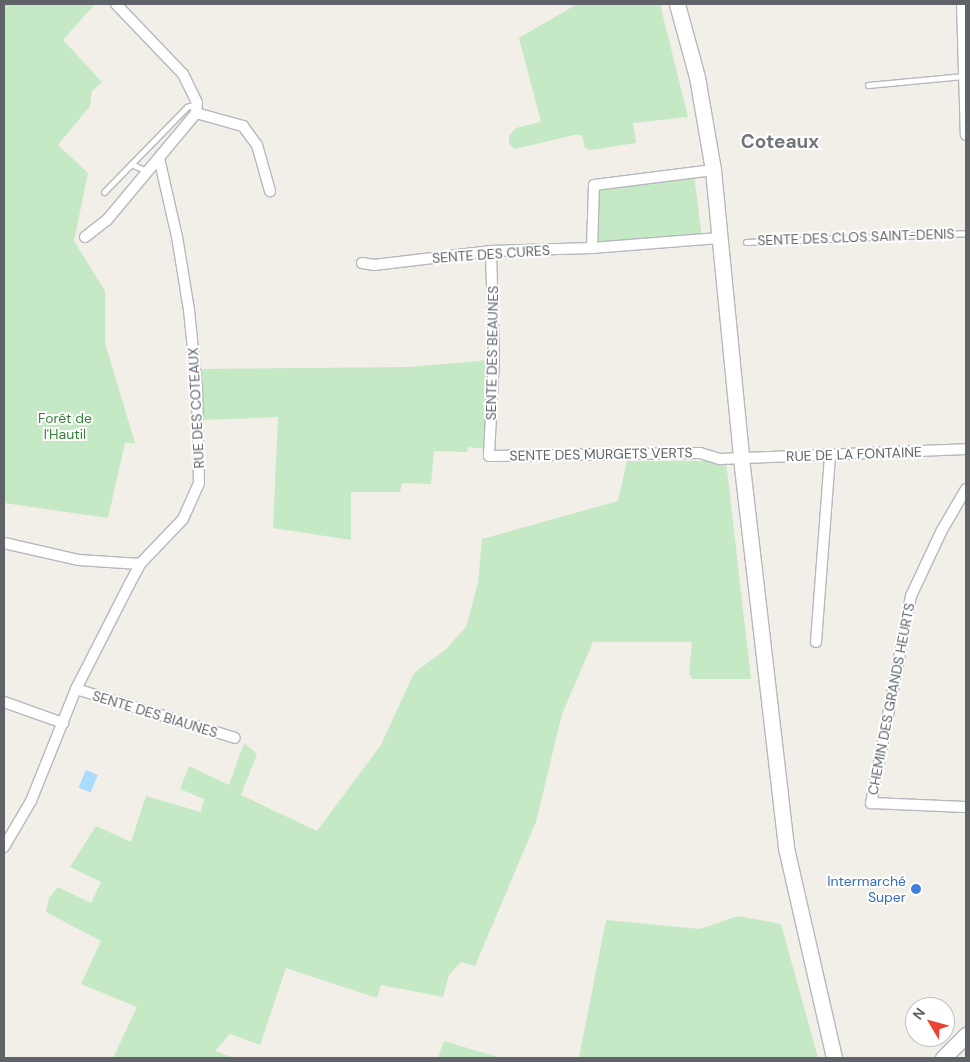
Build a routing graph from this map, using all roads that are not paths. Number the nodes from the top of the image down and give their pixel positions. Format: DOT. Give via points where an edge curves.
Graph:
graph roads {
  1 [pos="116,4"];
  2 [pos="677,4"];
  3 [pos="962,4"];
  4 [pos="964,76"];
  5 [pos="868,85"];
  6 [pos="197,108"];
  7 [pos="966,135"];
  8 [pos="159,158"];
  9 [pos="131,164"];
  10 [pos="713,170"];
  11 [pos="148,171"];
  12 [pos="270,191"];
  13 [pos="104,192"];
  14 [pos="966,233"];
  15 [pos="85,237"];
  16 [pos="720,238"];
  17 [pos="746,242"];
  18 [pos="592,248"];
  19 [pos="491,251"];
  20 [pos="362,263"];
  21 [pos="966,449"];
  22 [pos="830,455"];
  23 [pos="490,456"];
  24 [pos="741,458"];
  25 [pos="966,489"];
  26 [pos="4,543"];
  27 [pos="140,564"];
  28 [pos="816,642"];
  29 [pos="76,689"];
  30 [pos="4,702"];
  31 [pos="63,723"];
  32 [pos="235,738"];
  33 [pos="966,807"];
  34 [pos="4,847"];
  35 [pos="815,979"];
  36 [pos="966,1035"];
  37 [pos="834,1058"];
  38 [pos="842,1058"];
  39 [pos="943,1058"];
  1 -- 6 [label="street" via="183,74"];
  2 -- 10 [label="main road" via="697,77"];
  3 -- 4 [label="street"];
  4 -- 5 [label="lane"];
  4 -- 7 [label="street"];
  6 -- 8 [label="street"];
  6 -- 9 [label="lane" via="187,107"];
  6 -- 12 [label="street" via="243,126 257,145"];
  8 -- 11 [label="street"];
  8 -- 27 [label="street, RUE DES COTEAUX" via="189,310 201,456 199,483 183,519"];
  9 -- 11 [label="lane"];
  9 -- 13 [label="lane"];
  10 -- 16 [label="main road"];
  10 -- 18 [label="street" via="594,185"];
  11 -- 15 [label="street" via="107,220"];
  14 -- 17 [label="lane, SENTE DES CLOS SAINT-DENIS"];
  16 -- 18 [label="street, SENTE DES CURES"];
  16 -- 24 [label="main road"];
  18 -- 19 [label="street, SENTE DES CURES"];
  19 -- 20 [label="street, SENTE DES CURES" via="374,265"];
  19 -- 23 [label="street, SENTE DES BEAUNES" via="494,359"];
  21 -- 22 [label="street, RUE DE LA FONTAINE"];
  22 -- 24 [label="street, RUE DE LA FONTAINE"];
  22 -- 28 [label="street"];
  23 -- 24 [label="street, SENTE DES MURGETS VERTS" via="700,453 720,459"];
  24 -- 35 [label="main road" via="786,848"];
  25 -- 33 [label="street, CHEMIN DES GRANDS HEURTS" via="938,537 911,596 871,803"];
  26 -- 27 [label="street" via="79,560"];
  27 -- 29 [label="street, RUE DES COTEAUX"];
  29 -- 31 [label="street, RUE DES COTEAUX"];
  29 -- 32 [label="street, SENTE DES BIAUNES"];
  30 -- 31 [label="street"];
  31 -- 34 [label="street, RUE DES COTEAUX" via="31,801"];
  35 -- 37 [label="main road"];
  35 -- 38 [label="main road"];
  36 -- 39 [label="main road"];
}
